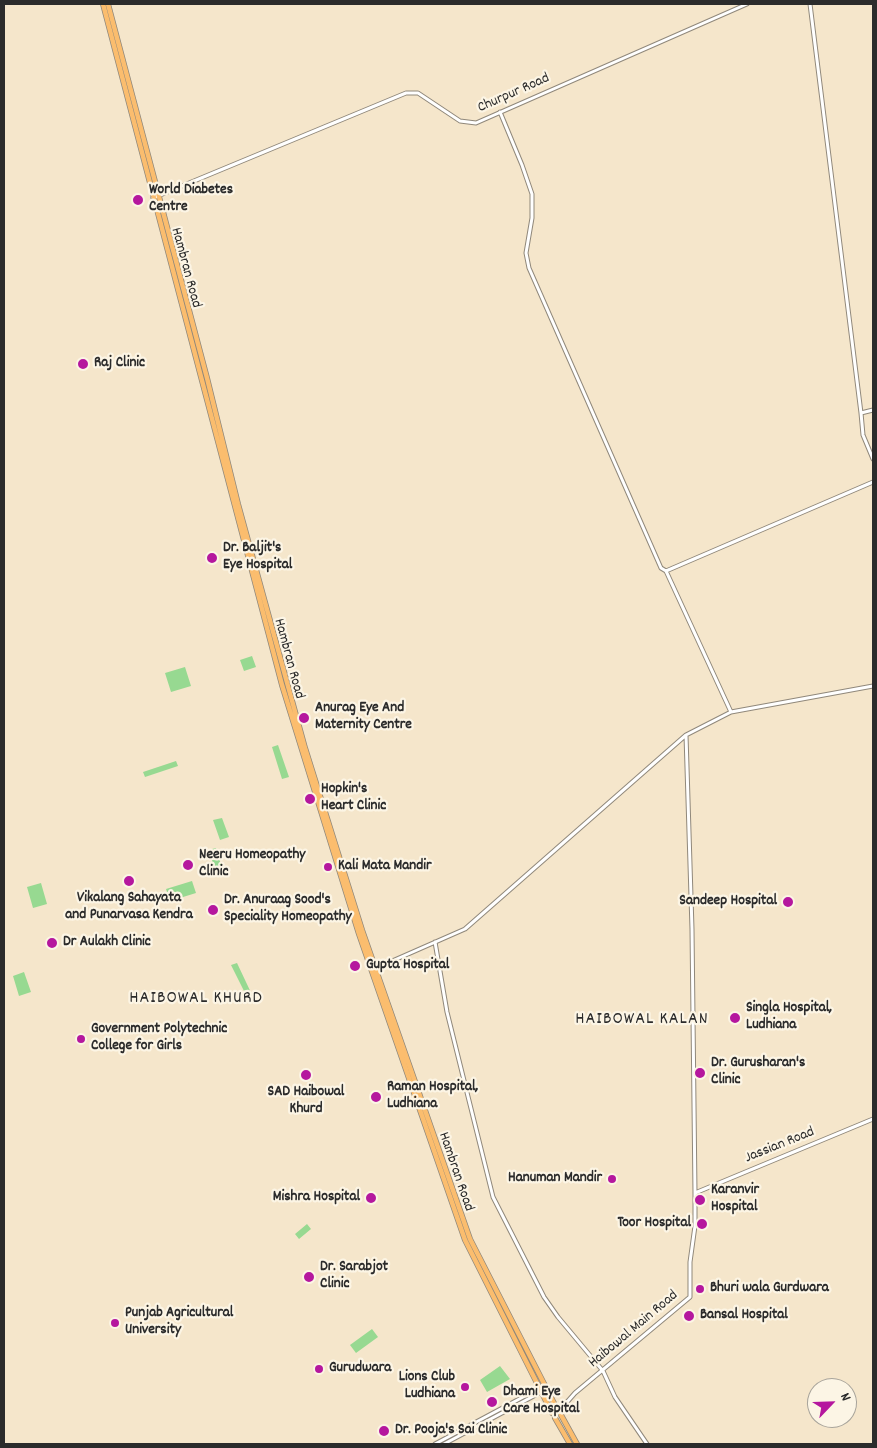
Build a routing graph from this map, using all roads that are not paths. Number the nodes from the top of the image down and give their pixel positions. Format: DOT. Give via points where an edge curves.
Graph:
graph roads {
  1 [pos="103,4"];
  2 [pos="108,4"];
  3 [pos="747,4"];
  4 [pos="810,4"];
  5 [pos="116,44"];
  6 [pos="500,112"];
  7 [pos="155,198"];
  8 [pos="873,410"];
  9 [pos="861,413"];
  10 [pos="873,459"];
  11 [pos="873,482"];
  12 [pos="666,571"];
  13 [pos="873,686"];
  14 [pos="731,712"];
  15 [pos="686,735"];
  16 [pos="435,942"];
  17 [pos="374,969"];
  18 [pos="873,1119"];
  19 [pos="695,1193"];
  20 [pos="603,1371"];
  21 [pos="547,1387"];
  22 [pos="541,1390"];
  23 [pos="559,1411"];
  24 [pos="554,1415"];
  25 [pos="435,1444"];
  26 [pos="444,1444"];
  27 [pos="570,1444"];
  28 [pos="577,1444"];
  29 [pos="647,1444"];
  1 -- 5 [label="main road, Hambran Road"];
  2 -- 5 [label="main road, Hambran Road"];
  3 -- 6 [label="street, Churpur Road"];
  4 -- 9 [label="street"];
  5 -- 7 [label="main road, Hambran Road"];
  6 -- 7 [label="street, Churpur Road" via="476,123 460,121 418,93 406,93"];
  6 -- 12 [label="street" via="532,194 527,263 661,568"];
  7 -- 17 [label="main road, Hambran Road" via="294,729"];
  8 -- 9 [label="street"];
  9 -- 10 [label="street" via="863,435"];
  11 -- 12 [label="street"];
  12 -- 14 [label="street"];
  13 -- 14 [label="street"];
  14 -- 15 [label="street"];
  15 -- 16 [label="street" via="468,927"];
  15 -- 19 [label="street, Haibowal Main Road"];
  16 -- 17 [label="street"];
  16 -- 20 [label="street" via="447,1012 493,1197 550,1306"];
  17 -- 21 [label="main road, Hambran Road" via="470,1238"];
  17 -- 22 [label="main road, Hambran Road" via="464,1240"];
  18 -- 19 [label="street, Jassian Road"];
  19 -- 20 [label="street, Haibowal Main Road" via="690,1297"];
  20 -- 23 [label="street, Haibowal Main Road"];
  20 -- 29 [label="street" via="615,1398"];
  21 -- 22 [label="street"];
  21 -- 23 [label="main road, Hambran Road"];
  22 -- 24 [label="main road, Hambran Road"];
  22 -- 25 [label="street"];
  22 -- 26 [label="street"];
  23 -- 24 [label="main road"];
  23 -- 24 [label="main road"];
  23 -- 28 [label="main road, Hambran Road"];
  24 -- 27 [label="main road, Hambran Road"];
}
